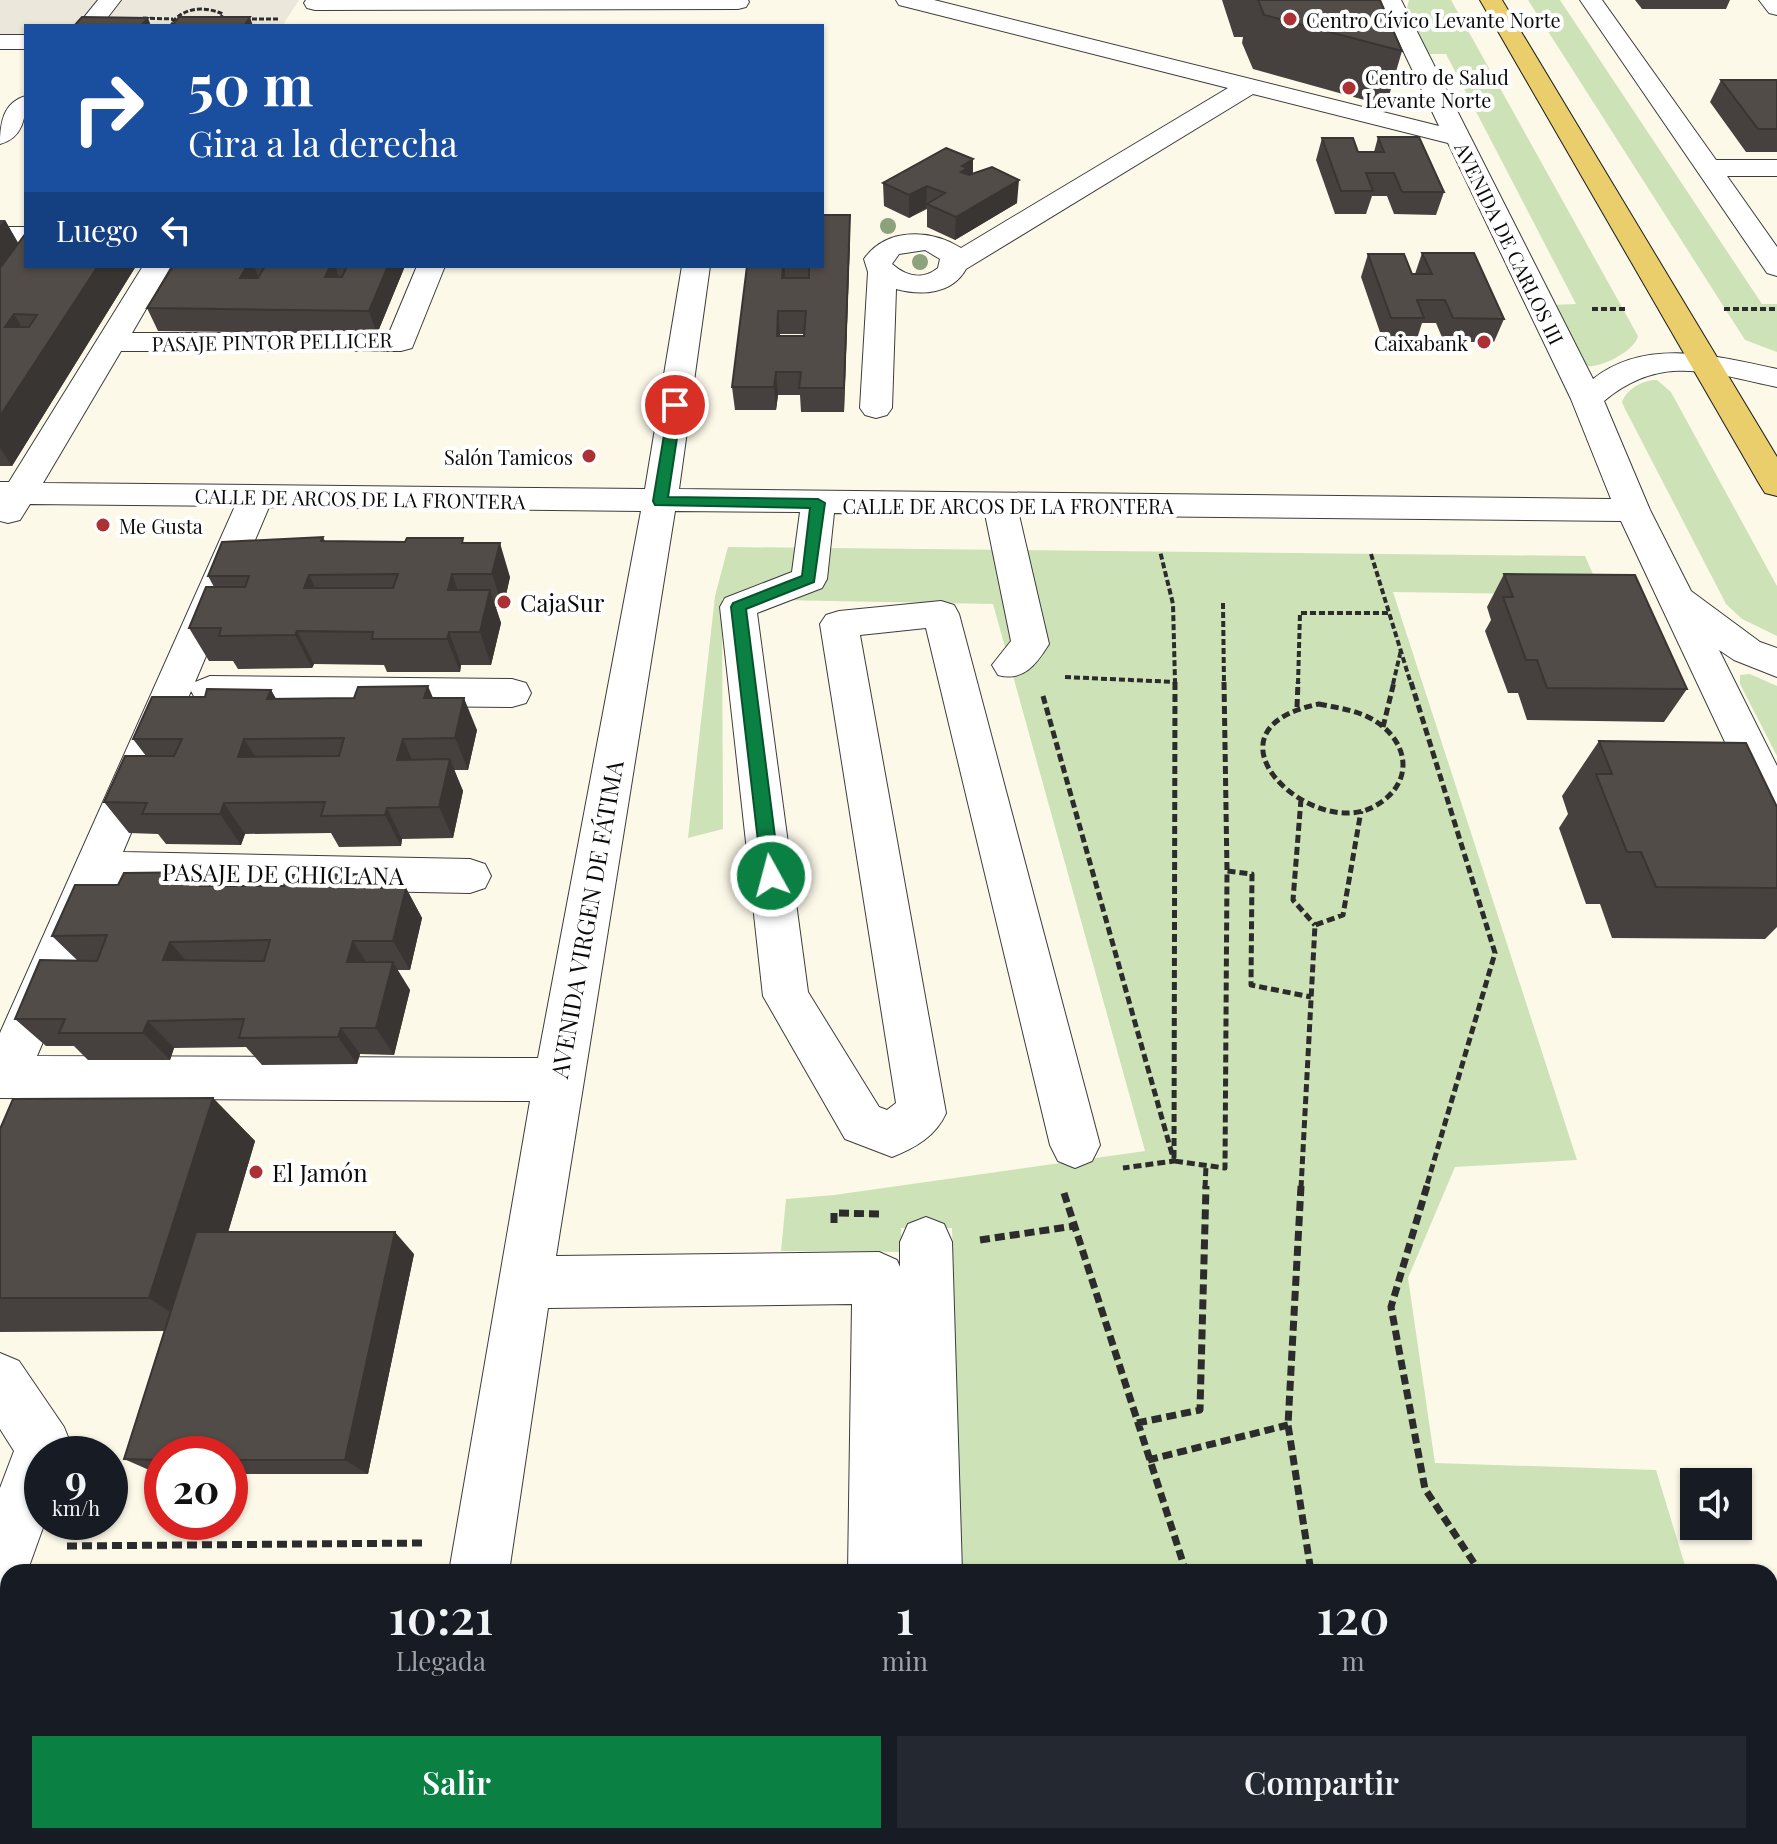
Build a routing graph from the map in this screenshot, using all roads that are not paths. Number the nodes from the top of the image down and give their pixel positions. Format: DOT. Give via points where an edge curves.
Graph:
graph roads {
  1 [pos="110,0"];
  2 [pos="907,0"];
  3 [pos="1390,0"];
  4 [pos="1491,0"];
  5 [pos="1591,0"];
  6 [pos="1770,0"];
  7 [pos="511,1"];
  8 [pos="738,1"];
  9 [pos="1777,8"];
  10 [pos="310,12"];
  11 [pos="91,24"];
  12 [pos="735,24"];
  13 [pos="0,42"];
  14 [pos="24,42"];
  15 [pos="1247,87"];
  16 [pos="24,107"];
  17 [pos="11,130"];
  18 [pos="1458,138"];
  19 [pos="1708,168"];
  20 [pos="1777,168"];
  21 [pos="0,235"];
  22 [pos="24,235"];
  23 [pos="955,264"];
  24 [pos="1777,267"];
  25 [pos="156,268"];
  26 [pos="430,268"];
  27 [pos="696,268"];
  28 [pos="882,273"];
  29 [pos="111,342"];
  30 [pos="1705,364"];
  31 [pos="1777,378"];
  32 [pos="1587,399"];
  33 [pos="876,408"];
  34 [pos="1777,485"];
  35 [pos="10,494"];
  36 [pos="257,496"];
  37 [pos="660,501"];
  38 [pos="818,503"];
  39 [pos="1000,505"];
  40 [pos="1633,510"];
  41 [pos="0,524"];
  42 [pos="1675,597"];
  43 [pos="1777,663"];
  44 [pos="1011,665"];
  45 [pos="174,690"];
  46 [pos="512,693"];
  47 [pos="1777,808"];
  48 [pos="96,869"];
  49 [pos="470,876"];
  50 [pos="15,1077"];
  51 [pos="558,1079"];
  52 [pos="24,1122"];
  53 [pos="1075,1145"];
  54 [pos="952,1241"];
  55 [pos="525,1282"];
  56 [pos="0,1380"];
  57 [pos="3,1556"];
  58 [pos="482,1557"];
  59 [pos="878,1564"];
  60 [pos="932,1564"];
  1 -- 11 [label="street"];
  2 -- 15 [label="street"];
  3 -- 18 [label="street, AVENIDA DE CARLOS III"];
  4 -- 30 [label="main road"];
  5 -- 19 [label="street"];
  6 -- 9 [label="street"];
  7 -- 8 [label="street"];
  7 -- 10 [label="street"];
  8 -- 12 [label="street"];
  13 -- 14 [label="street"];
  15 -- 18 [label="street"];
  15 -- 23 [label="street"];
  16 -- 17 [label="street"];
  18 -- 32 [label="street, AVENIDA DE CARLOS III"];
  19 -- 20 [label="street"];
  19 -- 24 [label="street"];
  21 -- 22 [label="street"];
  23 -- 28 [label="street" via="949,275 928,283 901,282"];
  23 -- 28 [label="street" via="946,249 913,242 883,252 878,259"];
  25 -- 29 [label="street"];
  26 -- 29 [label="street, PASAJE PINTOR PELLICER" via="401,342"];
  27 -- 37 [label="street, AVENIDA VIRGEN DE FÁTIMA"];
  28 -- 33 [label="street"];
  29 -- 35 [label="street"];
  30 -- 31 [label="street"];
  30 -- 32 [label="street" via="1648,364 1617,376"];
  30 -- 34 [label="main road"];
  32 -- 40 [label="street, AVENIDA DE CARLOS III"];
  35 -- 36 [label="street, CALLE DE ARCOS DE LA FRONTERA"];
  35 -- 41 [label="street"];
  36 -- 37 [label="street, CALLE DE ARCOS DE LA FRONTERA"];
  36 -- 45 [label="street"];
  37 -- 38 [label="street, CALLE DE ARCOS DE LA FRONTERA"];
  37 -- 51 [label="street, AVENIDA VIRGEN DE FÁTIMA"];
  38 -- 39 [label="street, CALLE DE ARCOS DE LA FRONTERA"];
  38 -- 53 [label="street" via="809,579 738,607 786,996 862,1123 892,1134 922,1113 839,624 941,614"];
  39 -- 40 [label="street, CALLE DE ARCOS DE LA FRONTERA"];
  39 -- 44 [label="street" via="1030,644"];
  40 -- 42 [label="street, AVENIDA DE CARLOS III"];
  42 -- 43 [label="street, AVENIDA DE CARLOS III" via="1747,651"];
  42 -- 47 [label="street, AVENIDA DE CARLOS III"];
  45 -- 46 [label="street"];
  45 -- 48 [label="street"];
  48 -- 49 [label="street, PASAJE DE CHICLANA"];
  48 -- 50 [label="street"];
  50 -- 51 [label="street"];
  50 -- 52 [label="street"];
  51 -- 55 [label="street, AVENIDA VIRGEN DE FÁTIMA"];
  54 -- 60 [label="street"];
  55 -- 58 [label="street, AVENIDA VIRGEN DE FÁTIMA"];
  55 -- 59 [label="street" via="879,1278"];
  56 -- 57 [label="street" via="44,1447"];
}
